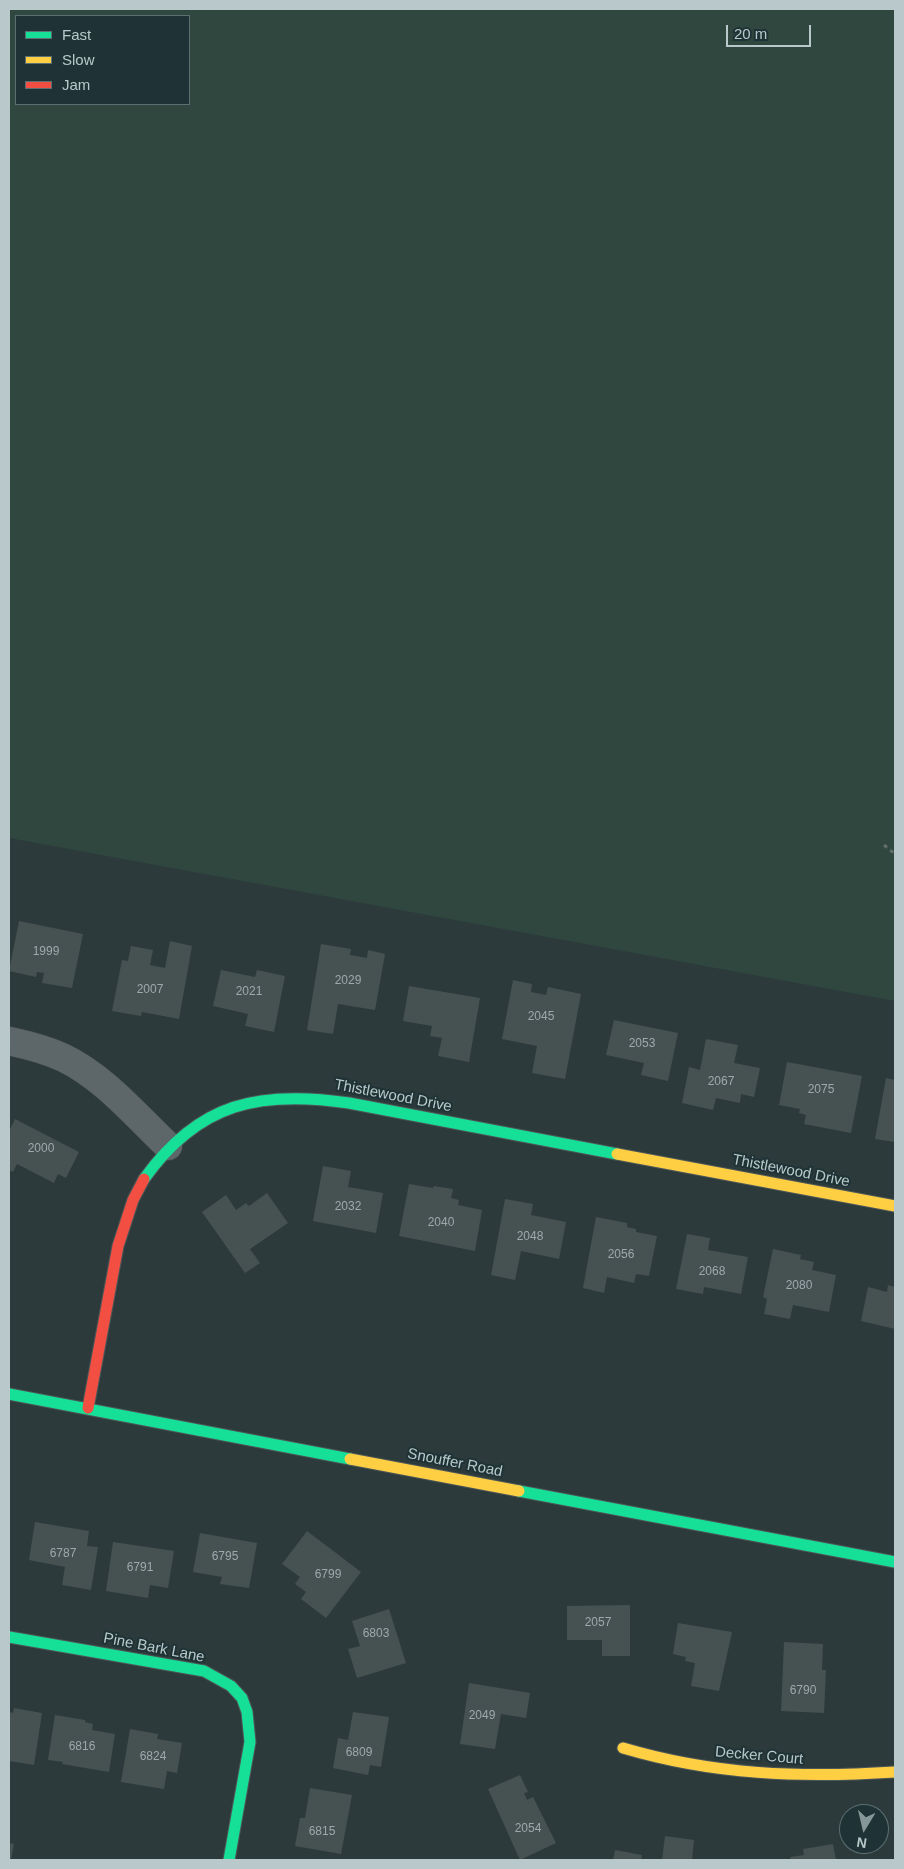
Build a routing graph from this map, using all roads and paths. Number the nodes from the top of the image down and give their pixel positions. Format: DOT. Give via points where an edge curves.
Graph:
graph roads {
  1 [pos="884,844"];
  2 [pos="895,854"];
  3 [pos="9,1041"];
  4 [pos="168,1146"];
  5 [pos="895,1206"];
  6 [pos="9,1394"];
  7 [pos="88,1408"];
  8 [pos="895,1562"];
  9 [pos="9,1637"];
  10 [pos="623,1748"];
  11 [pos="895,1772"];
  12 [pos="229,1860"];
  1 -- 2 [label="path"];
  3 -- 4 [label="street" via="46,1050 88,1072"];
  4 -- 5 [label="street, Thistlewood Drive" via="189,1130 230,1108 269,1098 306,1096"];
  4 -- 7 [label="street, Thistlewood Drive" via="142,1179 124,1222"];
  6 -- 7 [label="street, Snouffer Road"];
  7 -- 8 [label="street, Snouffer Road"];
  9 -- 12 [label="street, Pine Bark Lane" via="204,1671 230,1686 242,1698 250,1742"];
  10 -- 11 [label="street, Decker Court" via="675,1762 742,1772 811,1776"];
}
